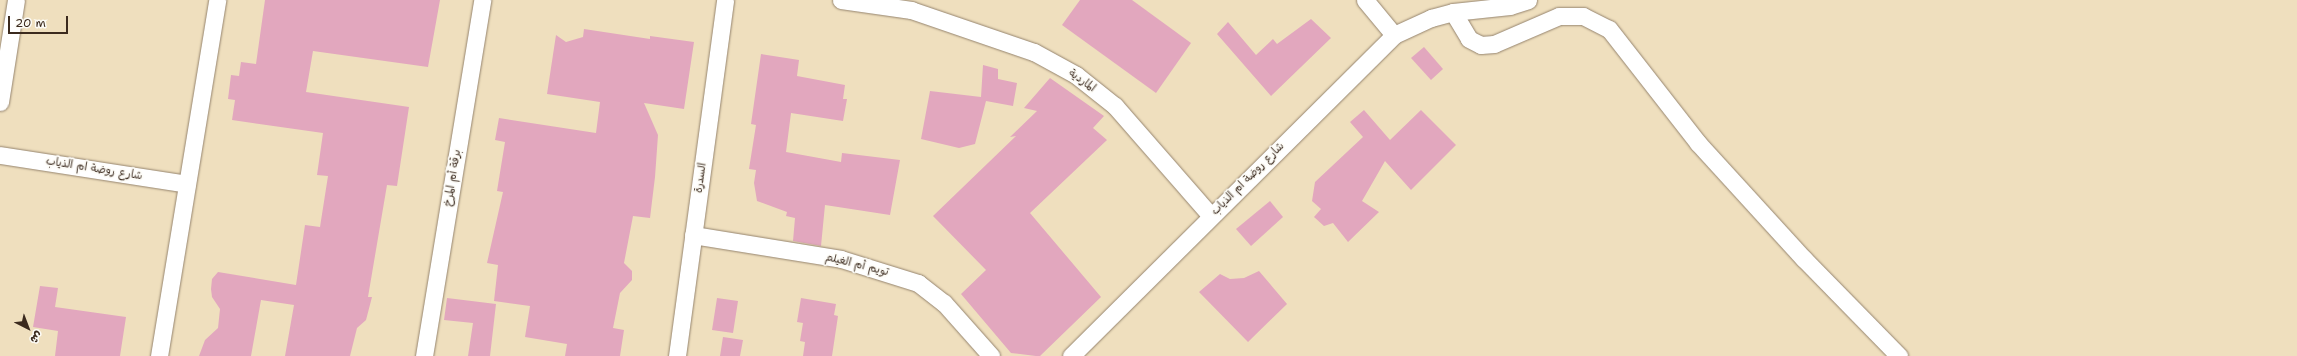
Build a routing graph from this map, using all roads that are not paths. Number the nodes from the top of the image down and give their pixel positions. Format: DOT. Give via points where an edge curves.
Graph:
graph roads {
  1 [pos="16,0"];
  2 [pos="216,0"];
  3 [pos="482,0"];
  4 [pos="725,0"];
  5 [pos="841,0"];
  6 [pos="1365,0"];
  7 [pos="1528,0"];
  8 [pos="912,5"];
  9 [pos="1453,12"];
  10 [pos="1394,35"];
  11 [pos="0,102"];
  12 [pos="0,155"];
  13 [pos="187,184"];
  14 [pos="1211,216"];
  15 [pos="693,235"];
  16 [pos="159,356"];
  17 [pos="424,356"];
  18 [pos="677,356"];
  19 [pos="991,356"];
  20 [pos="1071,356"];
  21 [pos="1899,356"];
  1 -- 11 [label="street"];
  2 -- 13 [label="street"];
  3 -- 17 [label="street, برقة أم المرخ"];
  4 -- 15 [label="street, السدرة"];
  5 -- 8 [label="street, الماردية"];
  6 -- 10 [label="street"];
  7 -- 9 [label="street, شارع روضة ام الذياب" via="1510,6"];
  8 -- 14 [label="street, الماردية" via="1034,52 1076,75 1115,106"];
  9 -- 10 [label="street, شارع روضة ام الذياب" via="1425,20"];
  9 -- 21 [label="street" via="1469,39 1480,45 1494,44 1559,16 1583,16 1609,29 1703,149 1804,259"];
  10 -- 14 [label="street, شارع روضة ام الذياب"];
  12 -- 13 [label="street, شارع روضة ام الذياب"];
  13 -- 16 [label="street"];
  14 -- 20 [label="street, شارع روضة ام الذياب"];
  15 -- 18 [label="street, السدرة"];
  15 -- 19 [label="street, تويم أم الغيلم" via="842,260 918,283 944,303"];
}
